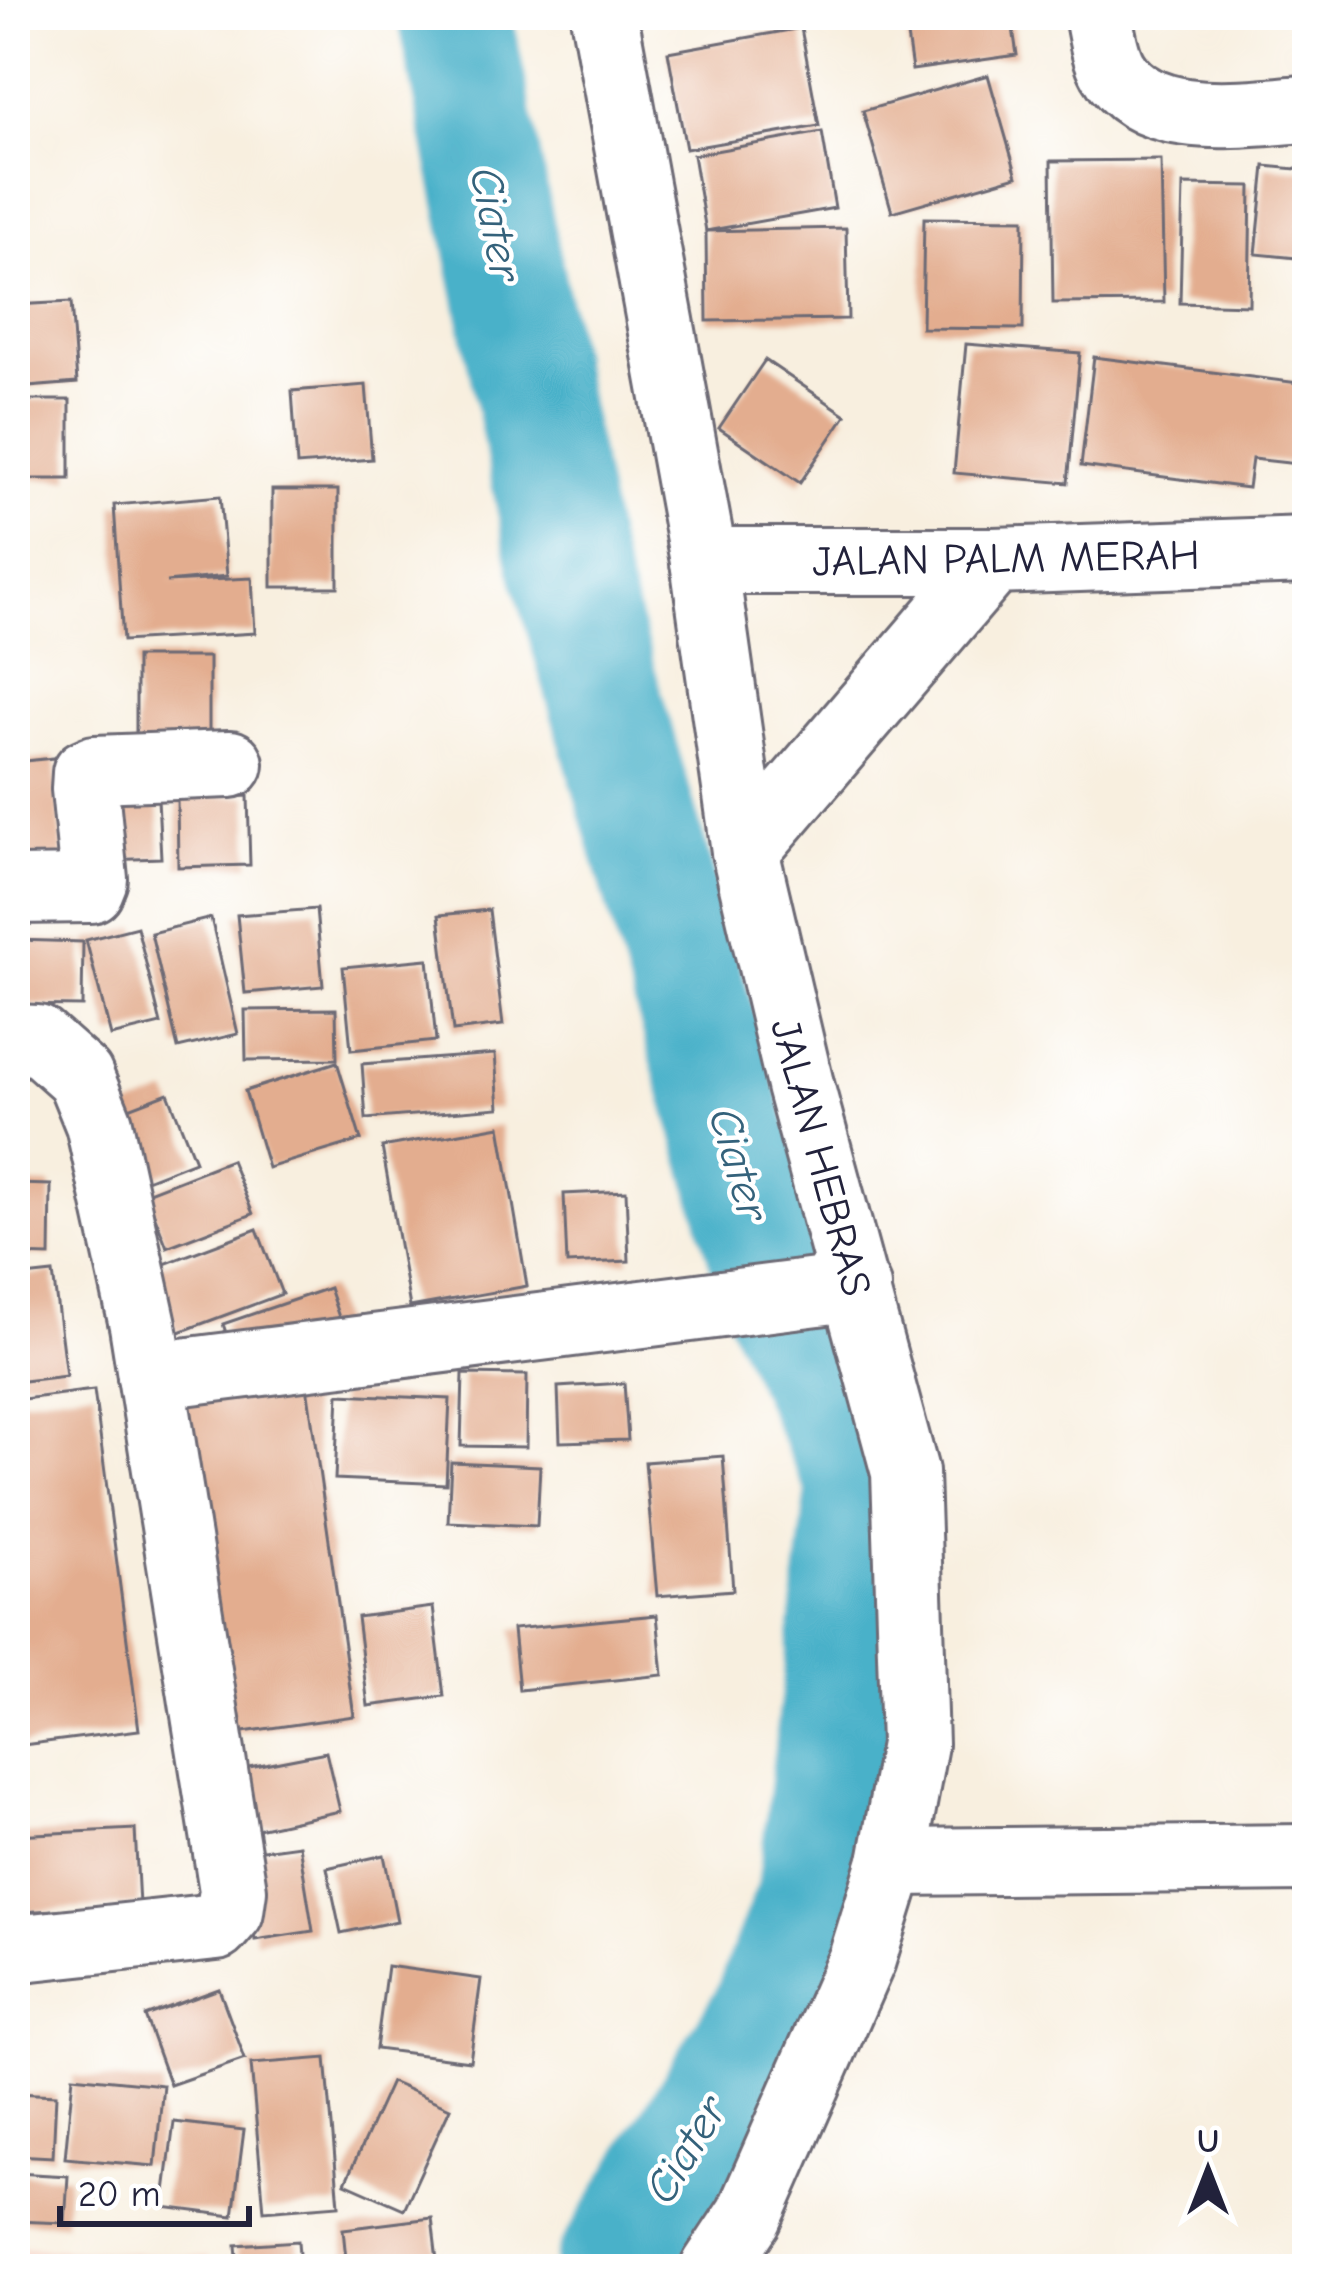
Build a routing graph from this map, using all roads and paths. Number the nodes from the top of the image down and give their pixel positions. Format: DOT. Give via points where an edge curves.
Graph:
graph roads {
  1 [pos="604,15"];
  2 [pos="1098,15"];
  3 [pos="1307,110"];
  4 [pos="1307,550"];
  5 [pos="704,561"];
  6 [pos="993,561"];
  7 [pos="230,764"];
  8 [pos="745,851"];
  9 [pos="15,890"];
  10 [pos="15,1038"];
  11 [pos="841,1289"];
  12 [pos="152,1376"];
  13 [pos="1307,1858"];
  14 [pos="892,1862"];
  15 [pos="15,1946"];
  16 [pos="714,2269"];
  1 -- 5 [label="street, JALAN HEBRAS"];
  2 -- 3 [label="street" via="1113,70 1136,97 1207,113"];
  4 -- 6 [label="street, JALAN PALM MERAH"];
  5 -- 6 [label="street, JALAN PALM MERAH"];
  5 -- 8 [label="street, JALAN HEBRAS"];
  6 -- 8 [label="street"];
  7 -- 9 [label="street" via="86,772 90,889"];
  8 -- 11 [label="street, JALAN HEBRAS"];
  10 -- 12 [label="street" via="37,1039 80,1077 99,1124"];
  11 -- 12 [label="street"];
  11 -- 14 [label="street, JALAN HEBRAS" via="905,1472 914,1744"];
  12 -- 15 [label="street" via="233,1900 216,1928"];
  13 -- 14 [label="street"];
  14 -- 16 [label="street, JALAN HEBRAS" via="862,1959 749,2216"];
}
